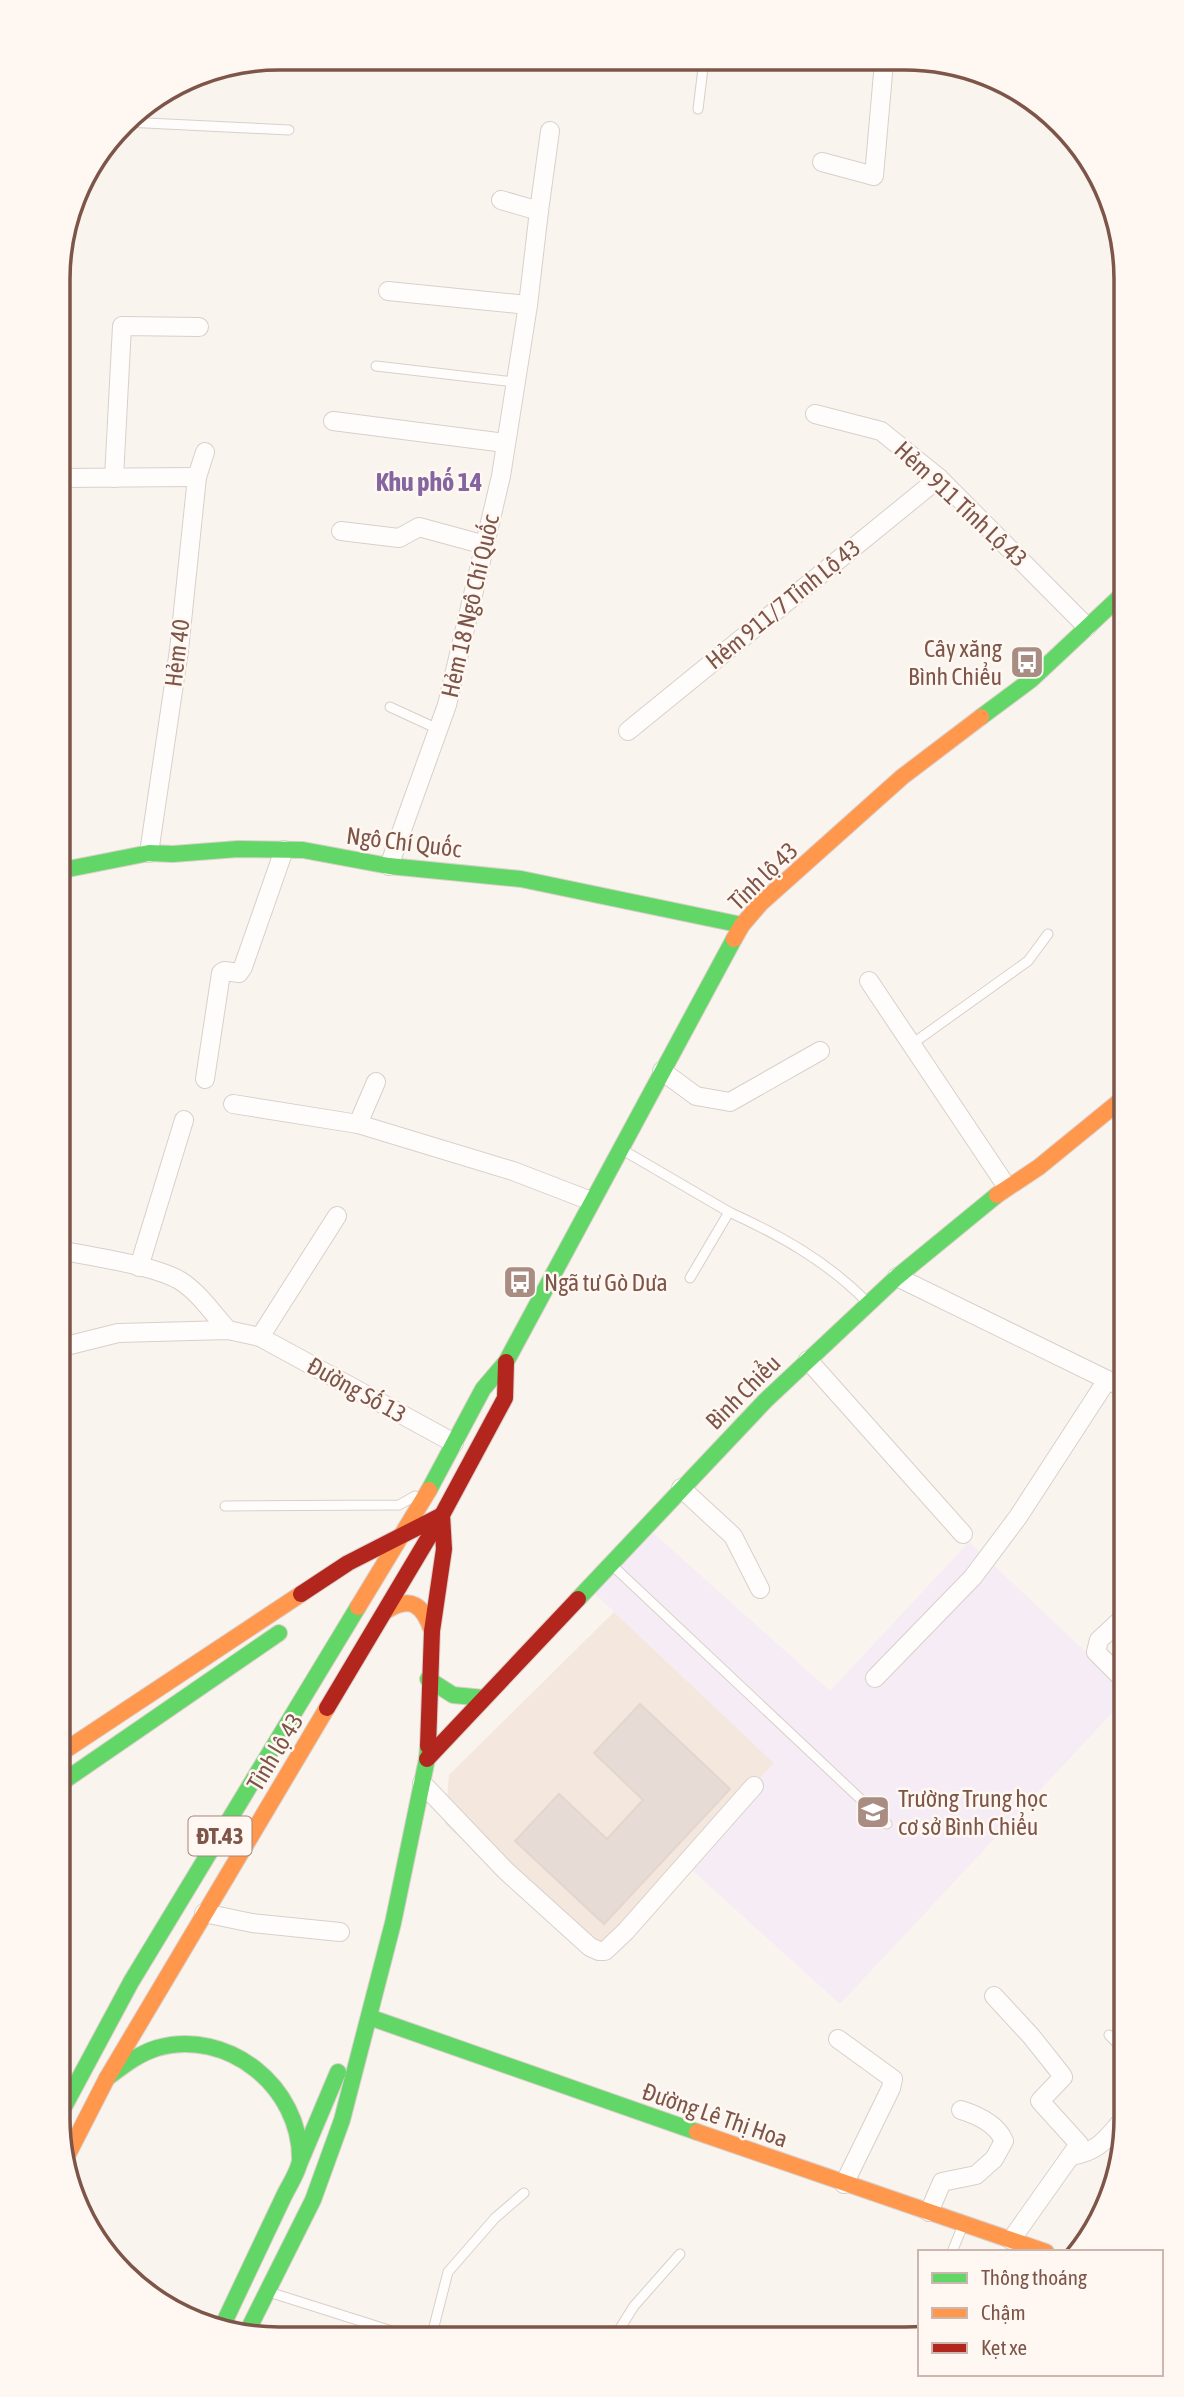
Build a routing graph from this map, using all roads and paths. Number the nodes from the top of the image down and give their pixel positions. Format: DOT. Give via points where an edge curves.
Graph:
graph roads {
  1 [pos="703,70"];
  2 [pos="883,70"];
  3 [pos="698,109"];
  4 [pos="140,123"];
  5 [pos="289,130"];
  6 [pos="550,131"];
  7 [pos="822,162"];
  8 [pos="501,200"];
  9 [pos="539,211"];
  10 [pos="388,291"];
  11 [pos="528,305"];
  12 [pos="199,327"];
  13 [pos="376,366"];
  14 [pos="515,382"];
  15 [pos="815,414"];
  16 [pos="333,421"];
  17 [pos="505,443"];
  18 [pos="205,452"];
  19 [pos="197,477"];
  20 [pos="70,478"];
  21 [pos="114,478"];
  22 [pos="939,478"];
  23 [pos="341,531"];
  24 [pos="485,544"];
  25 [pos="1114,602"];
  26 [pos="1087,627"];
  27 [pos="390,707"];
  28 [pos="438,729"];
  29 [pos="628,730"];
  30 [pos="284,850"];
  31 [pos="149,853"];
  32 [pos="388,866"];
  33 [pos="70,869"];
  34 [pos="742,925"];
  35 [pos="1048,934"];
  36 [pos="869,981"];
  37 [pos="912,1044"];
  38 [pos="820,1051"];
  39 [pos="662,1071"];
  40 [pos="205,1079"];
  41 [pos="376,1082"];
  42 [pos="233,1104"];
  43 [pos="1114,1106"];
  44 [pos="184,1120"];
  45 [pos="358,1124"];
  46 [pos="620,1148"];
  47 [pos="1007,1187"];
  48 [pos="591,1201"];
  49 [pos="729,1212"];
  50 [pos="337,1216"];
  51 [pos="70,1253"];
  52 [pos="139,1267"];
  53 [pos="897,1277"];
  54 [pos="690,1278"];
  55 [pos="869,1304"];
  56 [pos="228,1330"];
  57 [pos="260,1337"];
  58 [pos="70,1345"];
  59 [pos="808,1360"];
  60 [pos="506,1362"];
  61 [pos="1107,1380"];
  62 [pos="1114,1383"];
  63 [pos="454,1443"];
  64 [pos="681,1488"];
  65 [pos="429,1490"];
  66 [pos="225,1506"];
  67 [pos="442,1515"];
  68 [pos="405,1532"];
  69 [pos="963,1534"];
  70 [pos="429,1539"];
  71 [pos="389,1558"];
  72 [pos="610,1563"];
  73 [pos="355,1581"];
  74 [pos="760,1589"];
  75 [pos="386,1611"];
  76 [pos="298,1620"];
  77 [pos="1114,1626"];
  78 [pos="432,1631"];
  79 [pos="1114,1670"];
  80 [pos="875,1678"];
  81 [pos="428,1679"];
  82 [pos="484,1698"];
  83 [pos="70,1747"];
  84 [pos="427,1759"];
  85 [pos="70,1776"];
  86 [pos="422,1783"];
  87 [pos="754,1786"];
  88 [pos="887,1824"];
  89 [pos="204,1913"];
  90 [pos="340,1932"];
  91 [pos="994,1996"];
  92 [pos="368,2022"];
  93 [pos="1109,2035"];
  94 [pos="838,2039"];
  95 [pos="1114,2040"];
  96 [pos="107,2078"];
  97 [pos="70,2096"];
  98 [pos="961,2110"];
  99 [pos="1114,2130"];
  100 [pos="72,2146"];
  101 [pos="1071,2156"];
  102 [pos="300,2162"];
  103 [pos="844,2184"];
  104 [pos="524,2193"];
  105 [pos="929,2212"];
  106 [pos="964,2224"];
  107 [pos="1011,2239"];
  108 [pos="953,2250"];
  109 [pos="1041,2250"];
  110 [pos="680,2254"];
  111 [pos="267,2291"];
  112 [pos="225,2320"];
  113 [pos="250,2325"];
  114 [pos="380,2327"];
  115 [pos="434,2327"];
  116 [pos="621,2327"];
  1 -- 3 [label="lane"];
  2 -- 7 [label="street" via="874,176"];
  4 -- 5 [label="lane"];
  6 -- 9 [label="street, Hẻm 18 Ngô Chí Quốc"];
  8 -- 9 [label="street"];
  9 -- 11 [label="street, Hẻm 18 Ngô Chí Quốc"];
  10 -- 11 [label="street"];
  11 -- 14 [label="street, Hẻm 18 Ngô Chí Quốc"];
  12 -- 21 [label="street" via="122,326"];
  13 -- 14 [label="lane"];
  14 -- 17 [label="street, Hẻm 18 Ngô Chí Quốc"];
  15 -- 22 [label="street, Hẻm 911 Tỉnh Lộ 43" via="881,431"];
  16 -- 17 [label="street"];
  17 -- 24 [label="street, Hẻm 18 Ngô Chí Quốc"];
  18 -- 19 [label="street, Hẻm 40"];
  19 -- 21 [label="street"];
  19 -- 31 [label="street, Hẻm 40" via="179,650"];
  20 -- 21 [label="street"];
  22 -- 26 [label="street, Hẻm 911 Tỉnh Lộ 43"];
  22 -- 29 [label="street, Hẻm 911/7 Tỉnh Lộ 43"];
  23 -- 24 [label="street" via="399,538 419,527"];
  24 -- 28 [label="street, Hẻm 18 Ngô Chí Quốc"];
  25 -- 26 [label="main road, Tỉnh lộ 43 / ĐT.43"];
  26 -- 34 [label="main road, Tỉnh lộ 43 / ĐT.43" via="1032,679 902,778"];
  27 -- 28 [label="lane"];
  28 -- 32 [label="street, Hẻm 18 Ngô Chí Quốc"];
  30 -- 31 [label="main road, Ngô Chí Quốc"];
  30 -- 32 [label="main road, Ngô Chí Quốc"];
  30 -- 40 [label="street" via="242,971 221,973"];
  31 -- 33 [label="main road, Ngô Chí Quốc"];
  32 -- 34 [label="main road, Ngô Chí Quốc" via="521,878"];
  34 -- 39 [label="main road, Tỉnh lộ 43 / ĐT.43"];
  35 -- 37 [label="lane" via="1028,961"];
  36 -- 37 [label="street"];
  37 -- 47 [label="street"];
  38 -- 39 [label="street" via="730,1102 696,1096"];
  39 -- 46 [label="main road, Tỉnh lộ 43 / ĐT.43"];
  41 -- 45 [label="street"];
  42 -- 45 [label="street"];
  43 -- 47 [label="main road, Bình Chiểu"];
  44 -- 52 [label="street"];
  45 -- 48 [label="street" via="468,1156"];
  46 -- 48 [label="main road, Tỉnh lộ 43 / ĐT.43"];
  46 -- 49 [label="lane"];
  47 -- 53 [label="main road, Bình Chiểu"];
  48 -- 60 [label="main road, Tỉnh lộ 43 / ĐT.43"];
  49 -- 54 [label="lane"];
  49 -- 55 [label="lane" via="804,1250 848,1282"];
  50 -- 57 [label="street"];
  51 -- 52 [label="street"];
  52 -- 56 [label="street" via="178,1280"];
  53 -- 55 [label="main road, Bình Chiểu"];
  53 -- 61 [label="street"];
  55 -- 59 [label="main road, Bình Chiểu"];
  56 -- 57 [label="street, Đường Số 13"];
  56 -- 58 [label="street, Đường Số 13" via="118,1333"];
  57 -- 63 [label="street, Đường Số 13"];
  59 -- 64 [label="main road, Bình Chiểu"];
  59 -- 69 [label="street"];
  60 -- 63 [label="main road, Tỉnh lộ 43 / ĐT.43" via="483,1388"];
  60 -- 67 [label="main road, Tỉnh lộ 43 / ĐT.43" via="506,1398"];
  61 -- 62 [label="street"];
  61 -- 80 [label="street" via="973,1577"];
  63 -- 65 [label="main road, Tỉnh lộ 43 / ĐT.43"];
  64 -- 72 [label="main road, Bình Chiểu"];
  64 -- 74 [label="street" via="733,1536"];
  65 -- 66 [label="lane" via="399,1505"];
  65 -- 68 [label="main road, Tỉnh lộ 43 / ĐT.43"];
  67 -- 68 [label="main road"];
  67 -- 70 [label="main road, Tỉnh lộ 43 / ĐT.43"];
  67 -- 78 [label="main road" via="444,1549"];
  68 -- 71 [label="main road, Tỉnh lộ 43 / ĐT.43"];
  68 -- 83 [label="main road" via="348,1563"];
  70 -- 71 [label="main road"];
  70 -- 75 [label="main road, Tỉnh lộ 43 / ĐT.43"];
  71 -- 73 [label="main road"];
  71 -- 97 [label="main road, Tỉnh lộ 43 / ĐT.43" via="131,1982"];
  72 -- 82 [label="main road, Bình Chiểu"];
  72 -- 88 [label="lane"];
  75 -- 78 [label="main road" via="396,1603 412,1603 421,1609"];
  75 -- 89 [label="main road, Tỉnh lộ 43 / ĐT.43"];
  76 -- 85 [label="main road"];
  77 -- 79 [label="street" via="1098,1640 1096,1652"];
  78 -- 81 [label="main road"];
  81 -- 82 [label="main road" via="453,1695"];
  81 -- 84 [label="main road"];
  82 -- 84 [label="main road, Bình Chiểu"];
  84 -- 86 [label="main road"];
  86 -- 87 [label="street" via="506,1871 599,1951 605,1951 626,1931"];
  86 -- 92 [label="main road"];
  89 -- 90 [label="street"];
  89 -- 96 [label="main road, Tỉnh lộ 43 / ĐT.43"];
  91 -- 101 [label="street" via="1063,2077 1040,2101 1079,2144"];
  92 -- 102 [label="main road" via="338,2072"];
  92 -- 103 [label="main road, Đường Lê Thị Hoa"];
  92 -- 111 [label="main road" via="342,2120 313,2200"];
  93 -- 95 [label="lane"];
  94 -- 103 [label="street" via="893,2079"];
  96 -- 100 [label="main road, Tỉnh lộ 43 / ĐT.43"];
  96 -- 102 [label="main road" via="157,2048 196,2045 242,2057 273,2082 288,2106"];
  98 -- 105 [label="street" via="993,2127 1004,2141 976,2175 942,2182"];
  99 -- 101 [label="street" via="1088,2154"];
  101 -- 107 [label="street"];
  102 -- 112 [label="main road"];
  103 -- 105 [label="main road, Đường Lê Thị Hoa"];
  104 -- 115 [label="lane" via="495,2218 448,2272"];
  105 -- 106 [label="main road, Đường Lê Thị Hoa"];
  106 -- 107 [label="main road, Đường Lê Thị Hoa"];
  106 -- 108 [label="lane"];
  107 -- 109 [label="main road, Đường Lê Thị Hoa"];
  110 -- 116 [label="lane"];
  111 -- 113 [label="main road"];
  111 -- 114 [label="lane"];
}
